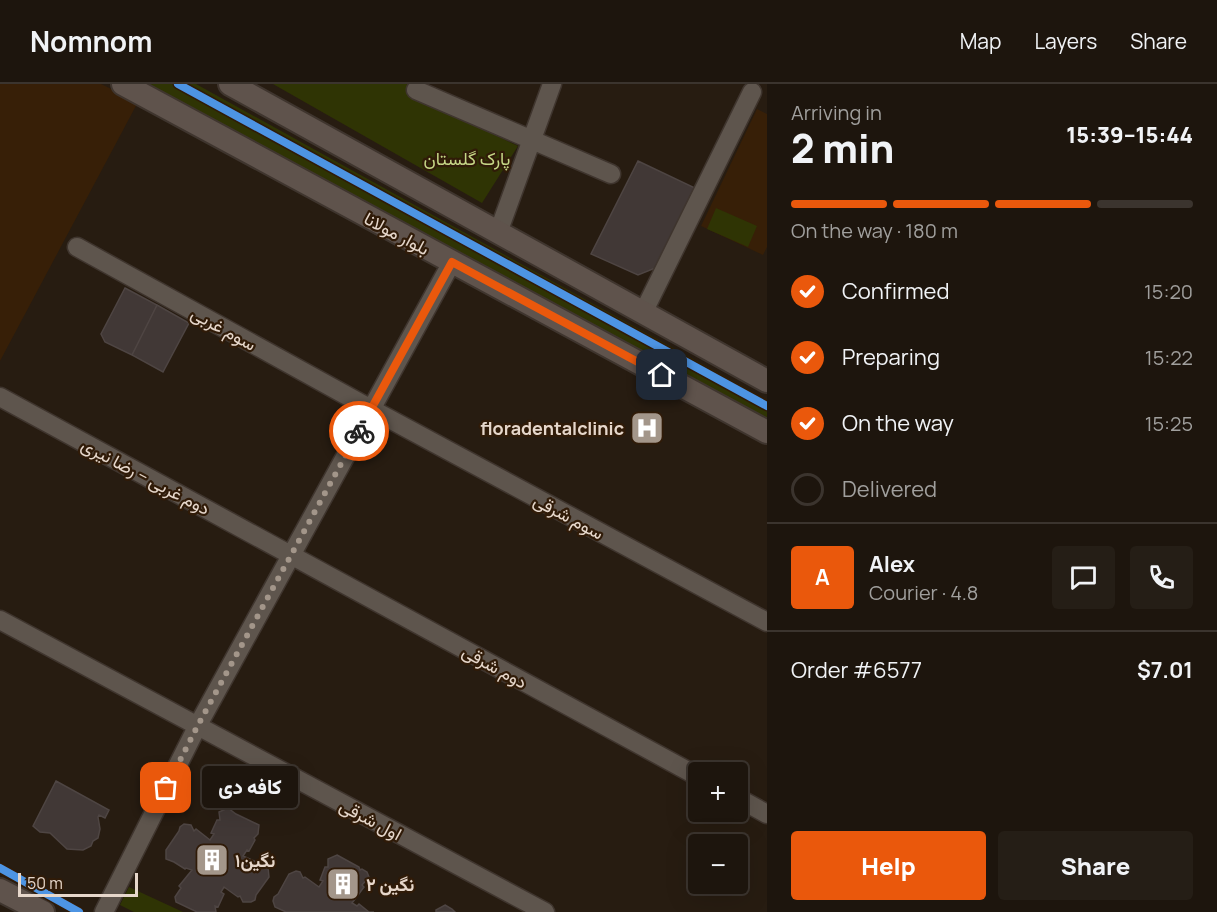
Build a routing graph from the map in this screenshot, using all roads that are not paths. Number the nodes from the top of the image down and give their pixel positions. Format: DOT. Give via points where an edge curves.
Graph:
graph roads {
  1 [pos="123,84"];
  2 [pos="230,84"];
  3 [pos="552,84"];
  4 [pos="416,90"];
  5 [pos="752,92"];
  6 [pos="531,141"];
  7 [pos="611,174"];
  8 [pos="498,233"];
  9 [pos="77,247"];
  10 [pos="452,262"];
  11 [pos="643,313"];
  12 [pos="767,381"];
  13 [pos="0,397"];
  14 [pos="371,409"];
  15 [pos="767,432"];
  16 [pos="292,555"];
  17 [pos="0,620"];
  18 [pos="767,622"];
  19 [pos="198,725"];
  20 [pos="688,771"];
  21 [pos="748,804"];
  22 [pos="767,814"];
  23 [pos="0,890"];
  24 [pos="43,912"];
  25 [pos="104,912"];
  26 [pos="545,912"];
  1 -- 10 [label="main road, بلوار مولانا"];
  2 -- 8 [label="main road"];
  3 -- 6 [label="street"];
  4 -- 6 [label="street"];
  5 -- 11 [label="street"];
  6 -- 7 [label="street"];
  6 -- 8 [label="street"];
  8 -- 11 [label="main road"];
  9 -- 14 [label="street, سوم غربی"];
  10 -- 14 [label="street"];
  10 -- 15 [label="main road, بلوار مولانا"];
  11 -- 12 [label="main road"];
  13 -- 16 [label="street, دوم غربی -- رضا نیری"];
  14 -- 16 [label="street"];
  14 -- 18 [label="street, سوم شرقی"];
  16 -- 19 [label="street"];
  16 -- 20 [label="street, دوم شرقی"];
  17 -- 19 [label="street, اول شرقی"];
  19 -- 25 [label="street"];
  19 -- 26 [label="street, اول شرقی"];
  21 -- 22 [label="street"];
  23 -- 24 [label="main road"];
}
